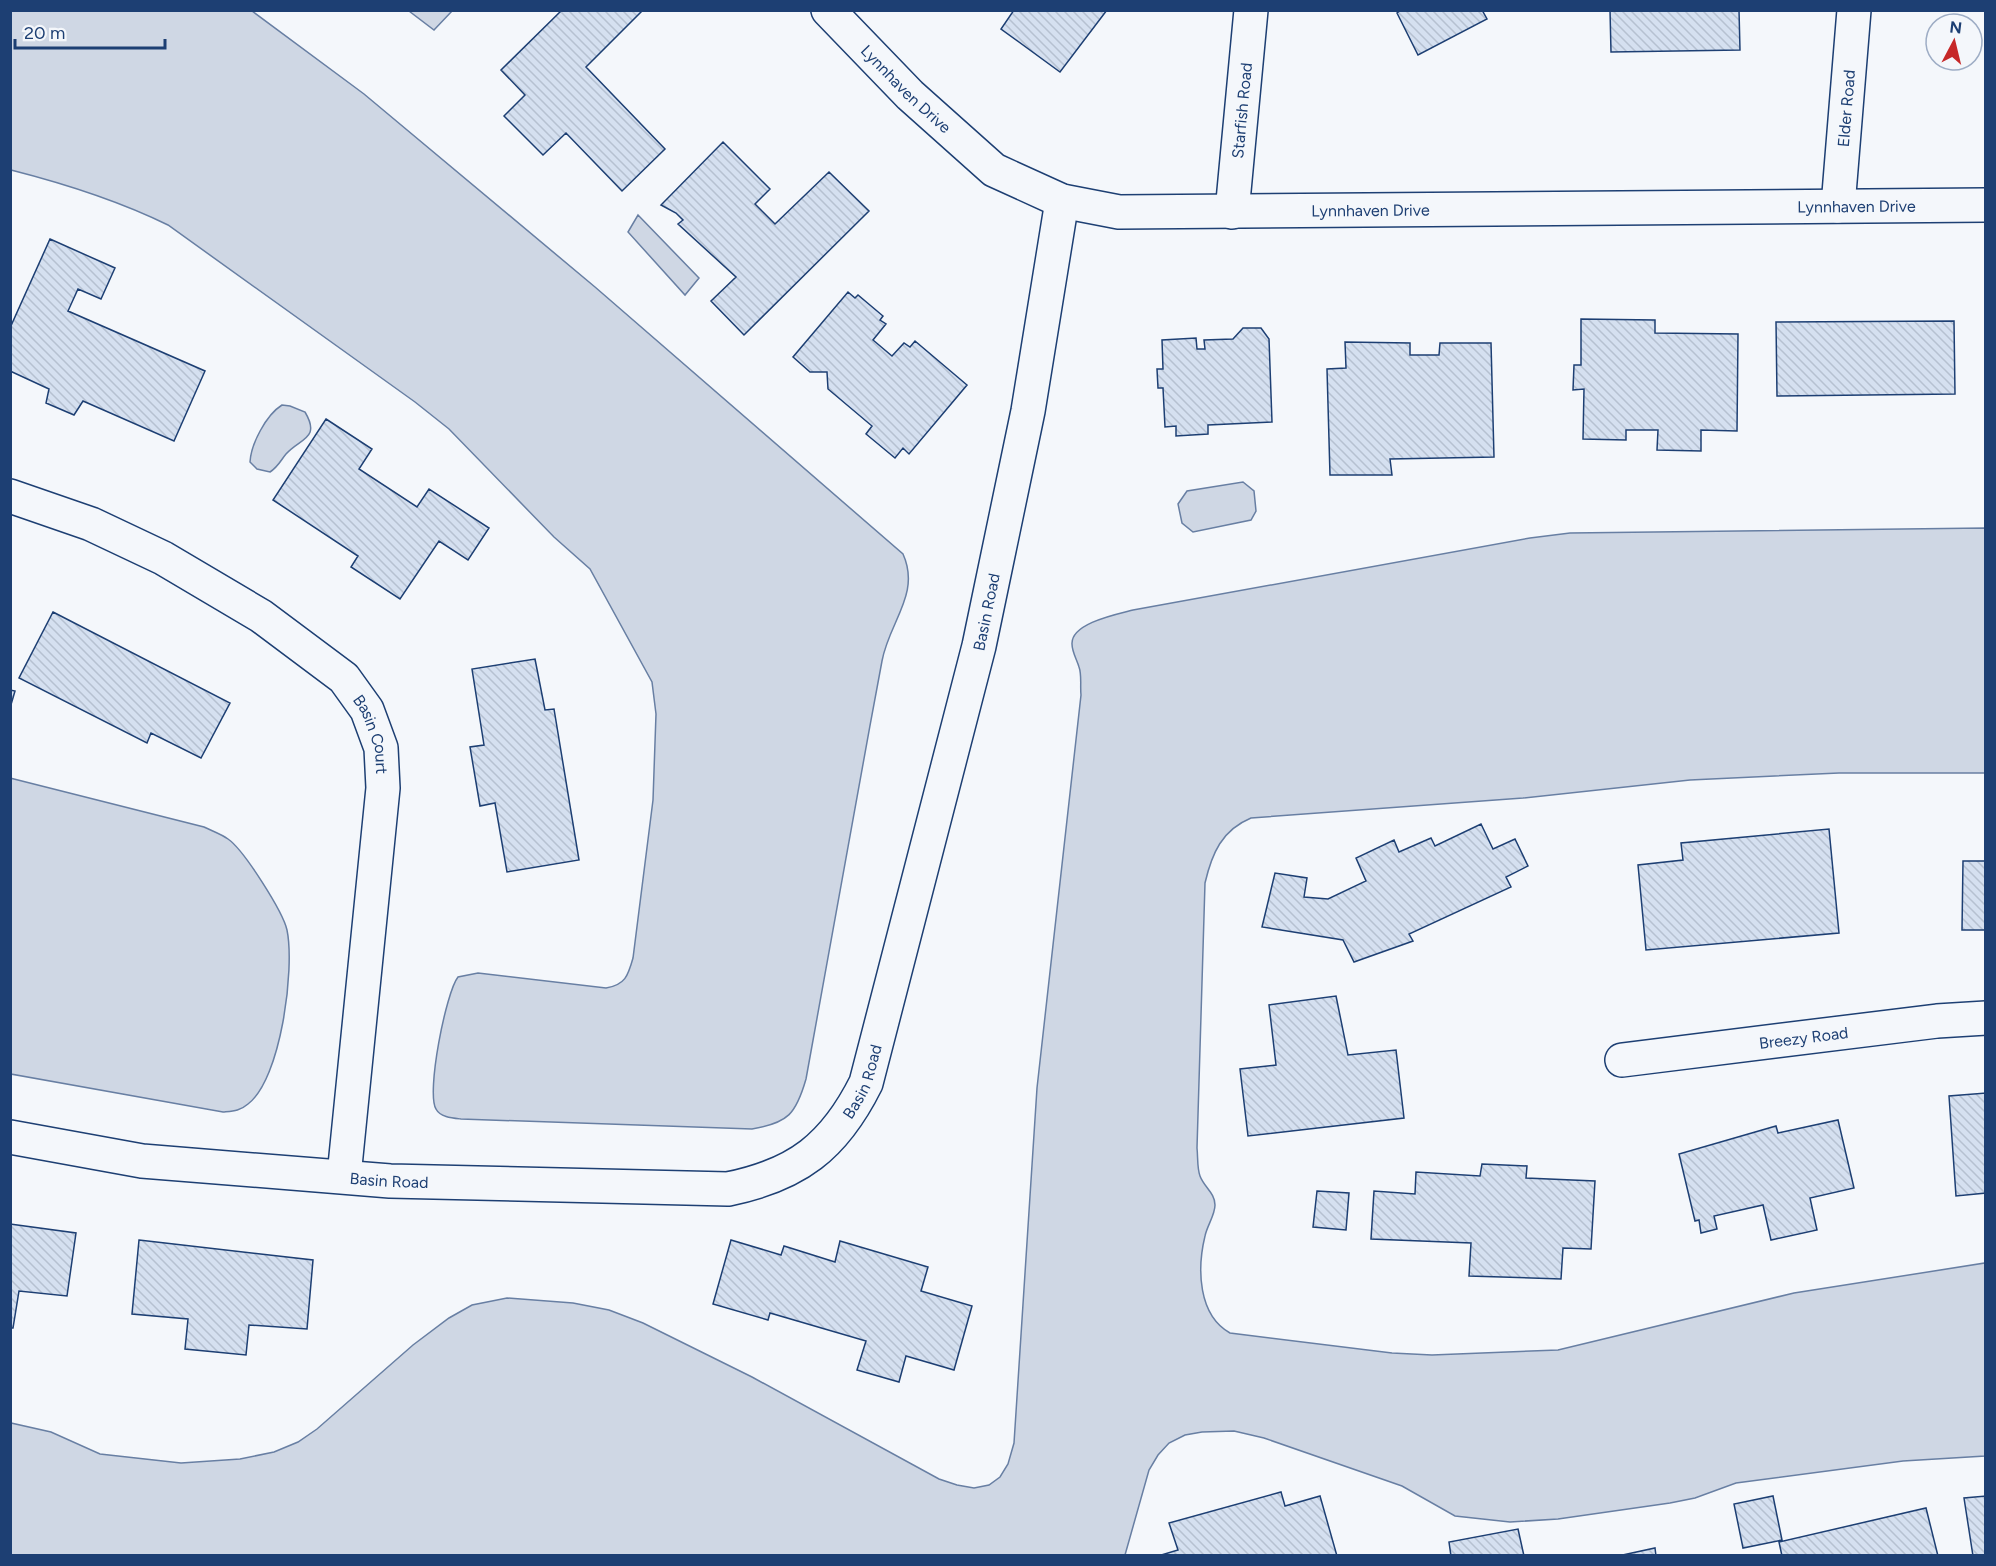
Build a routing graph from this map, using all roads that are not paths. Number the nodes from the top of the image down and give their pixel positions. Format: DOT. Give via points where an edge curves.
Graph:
graph roads {
  1 [pos="828,10"];
  2 [pos="1251,10"];
  3 [pos="1854,10"];
  4 [pos="1062,201"];
  5 [pos="1986,205"];
  6 [pos="1838,206"];
  7 [pos="1232,212"];
  8 [pos="10,496"];
  9 [pos="1986,1018"];
  10 [pos="1622,1060"];
  11 [pos="10,1137"];
  12 [pos="344,1176"];
  1 -- 4 [label="street, Lynnhaven Drive" via="910,95 994,170"];
  2 -- 7 [label="street, Starfish Road"];
  3 -- 6 [label="street, Elder Road"];
  4 -- 7 [label="street, Lynnhaven Drive" via="1119,212"];
  4 -- 12 [label="street, Basin Road" via="1028,411 979,646 866,1083 850,1115 828,1142 801,1163 761,1182 728,1189 390,1181"];
  5 -- 6 [label="street, Lynnhaven Drive"];
  6 -- 7 [label="street, Lynnhaven Drive"];
  8 -- 12 [label="street, Basin Court" via="91,524 152,553 261,616 344,678 368,710 381,748 383,788"];
  9 -- 10 [label="street, Breezy Road"];
  11 -- 12 [label="street, Basin Road" via="142,1161"];
}
